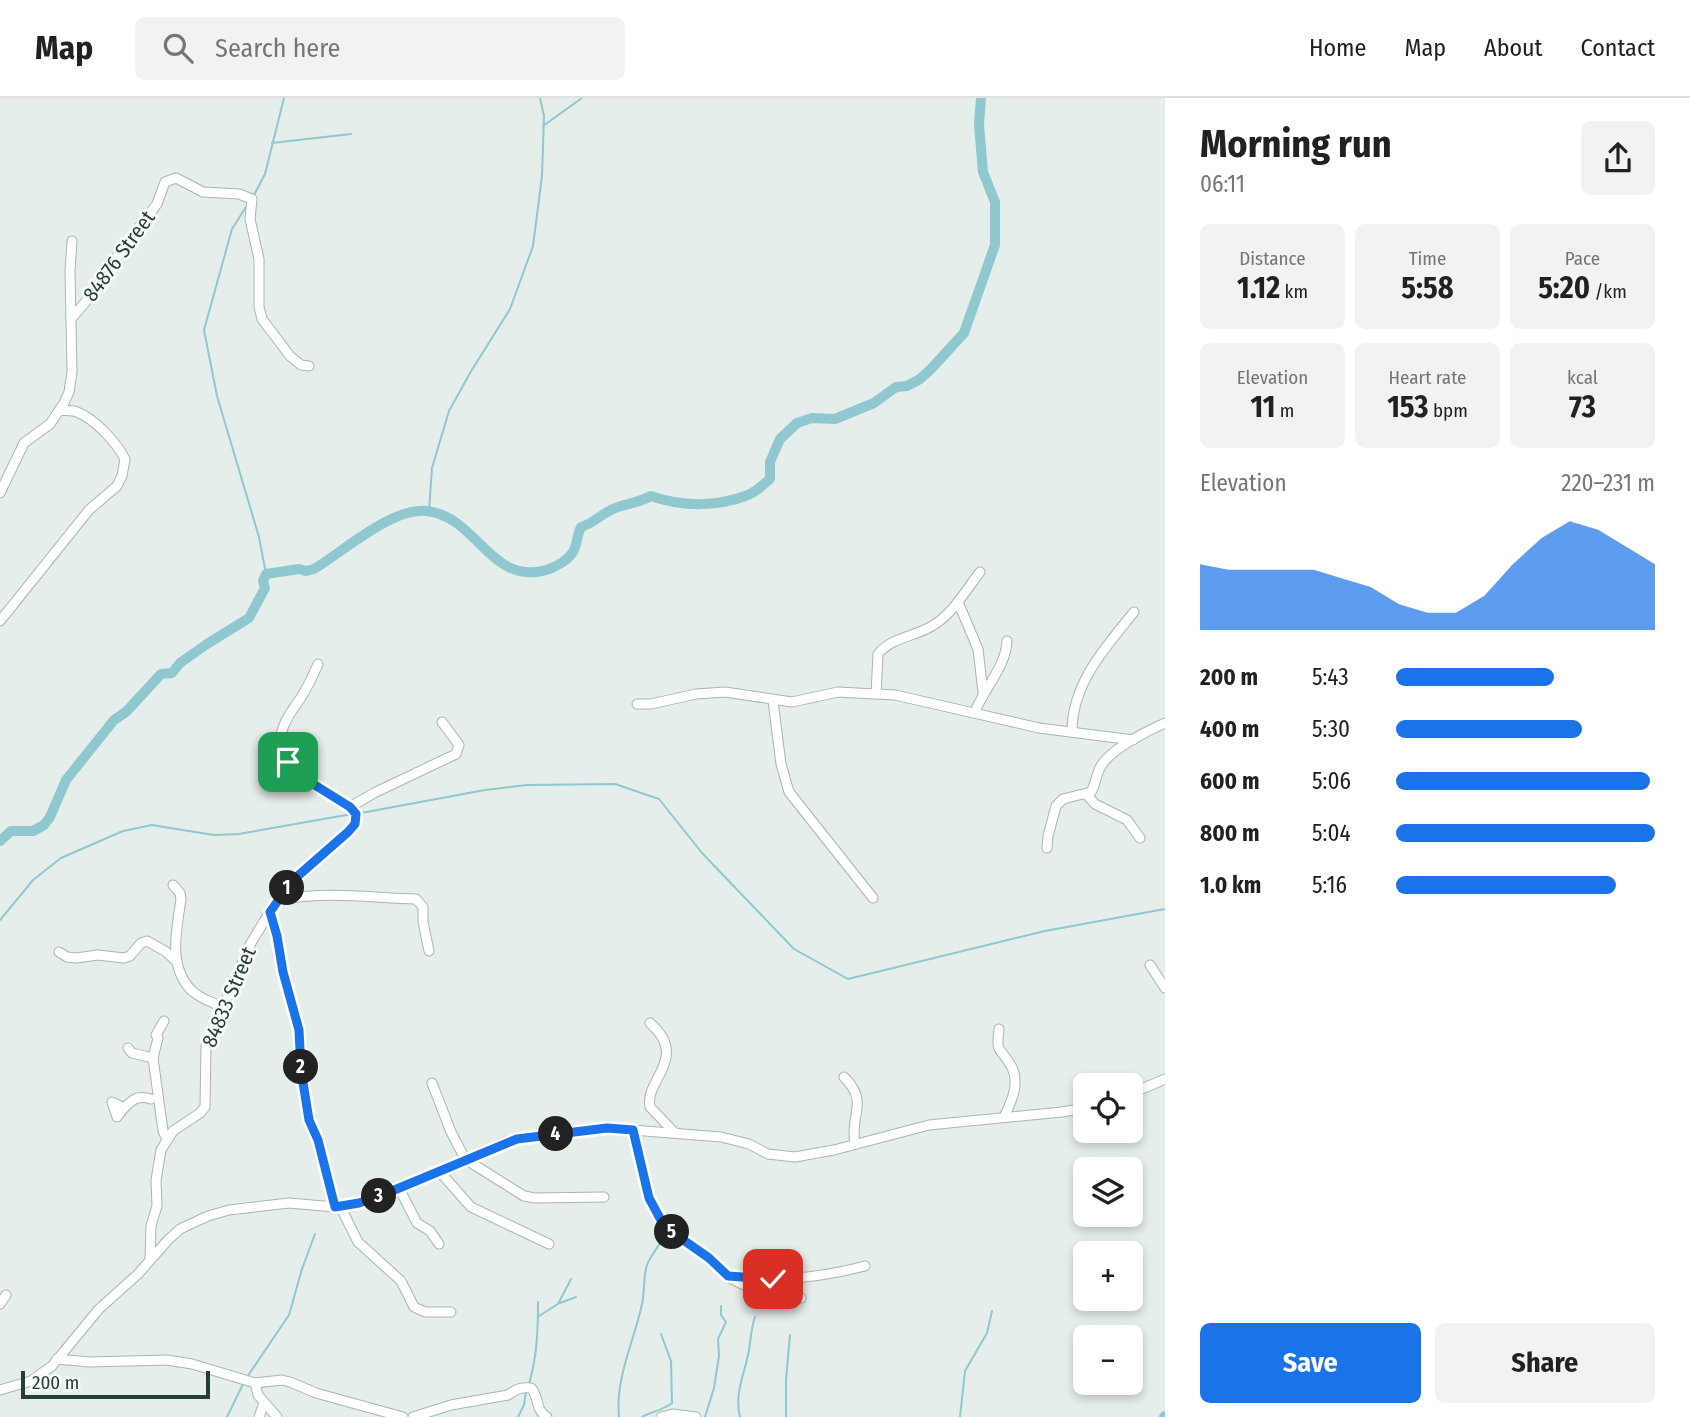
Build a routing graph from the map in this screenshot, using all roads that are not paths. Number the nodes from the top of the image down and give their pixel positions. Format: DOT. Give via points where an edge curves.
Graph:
graph roads {
  1 [pos="72,241"];
  2 [pos="71,318"];
  3 [pos="309,366"];
  4 [pos="60,410"];
  5 [pos="0,493"];
  6 [pos="980,572"];
  7 [pos="958,602"];
  8 [pos="1134,612"];
  9 [pos="0,621"];
  10 [pos="1007,641"];
  11 [pos="318,664"];
  12 [pos="983,692"];
  13 [pos="876,694"];
  14 [pos="774,701"];
  15 [pos="637,704"];
  16 [pos="975,712"];
  17 [pos="442,722"];
  18 [pos="1165,723"];
  19 [pos="1072,732"];
  20 [pos="1133,740"];
  21 [pos="1086,794"];
  22 [pos="350,807"];
  23 [pos="1140,838"];
  24 [pos="1047,848"];
  25 [pos="173,885"];
  26 [pos="873,898"];
  27 [pos="277,901"];
  28 [pos="270,912"];
  29 [pos="429,951"];
  30 [pos="59,952"];
  31 [pos="177,962"];
  32 [pos="1150,965"];
  33 [pos="1165,988"];
  34 [pos="222,1007"];
  35 [pos="164,1021"];
  36 [pos="650,1023"];
  37 [pos="999,1029"];
  38 [pos="128,1048"];
  39 [pos="153,1058"];
  40 [pos="845,1077"];
  41 [pos="1165,1079"];
  42 [pos="432,1083"];
  43 [pos="1143,1088"];
  44 [pos="160,1107"];
  45 [pos="124,1108"];
  46 [pos="1073,1109"];
  47 [pos="1004,1117"];
  48 [pos="633,1130"];
  49 [pos="675,1133"];
  50 [pos="167,1139"];
  51 [pos="855,1144"];
  52 [pos="465,1159"];
  53 [pos="440,1172"];
  54 [pos="399,1188"];
  55 [pos="604,1197"];
  56 [pos="338,1206"];
  57 [pos="439,1244"];
  58 [pos="549,1244"];
  59 [pos="150,1259"];
  60 [pos="865,1266"];
  61 [pos="728,1276"];
  62 [pos="6,1295"];
  63 [pos="801,1298"];
  64 [pos="0,1304"];
  65 [pos="451,1312"];
  66 [pos="57,1359"];
  67 [pos="256,1383"];
  68 [pos="0,1390"];
  69 [pos="264,1403"];
  70 [pos="259,1417"];
  71 [pos="277,1417"];
  72 [pos="403,1417"];
  73 [pos="413,1417"];
  74 [pos="547,1417"];
  75 [pos="662,1417"];
  76 [pos="696,1417"];
  1 -- 2 [label="street"];
  2 -- 3 [label="street, 84876 Street" via="157,204 165,182 176,178 203,192 252,199 250,219 259,259 262,320 290,356"];
  2 -- 4 [label="street" via="72,372"];
  4 -- 5 [label="street" via="50,424 24,443"];
  4 -- 9 [label="street" via="75,411 91,420 113,443 125,459 122,476"];
  6 -- 7 [label="street"];
  7 -- 12 [label="street" via="978,649"];
  7 -- 13 [label="street" via="931,627 882,649 877,659"];
  8 -- 19 [label="street" via="1087,676 1075,707"];
  10 -- 12 [label="street" via="1005,658"];
  11 -- 22 [label="street" via="285,721 280,748 283,758 310,782"];
  12 -- 16 [label="street"];
  13 -- 14 [label="street" via="838,692"];
  13 -- 16 [label="street"];
  14 -- 15 [label="street" via="725,692"];
  14 -- 26 [label="street" via="789,792"];
  16 -- 19 [label="street"];
  17 -- 22 [label="street" via="457,741 456,754"];
  18 -- 20 [label="street"];
  19 -- 20 [label="street"];
  20 -- 21 [label="street" via="1106,759 1093,789"];
  21 -- 23 [label="street" via="1127,820"];
  21 -- 24 [label="street" via="1063,799 1056,806"];
  22 -- 27 [label="street, 84833 Street" via="356,814 355,824 292,881"];
  25 -- 31 [label="street" via="181,899 175,934"];
  27 -- 28 [label="street, 84833 Street"];
  27 -- 29 [label="street" via="322,896 416,899 423,907"];
  28 -- 34 [label="street, 84833 Street"];
  28 -- 56 [label="street" via="299,1030 309,1120"];
  30 -- 31 [label="street" via="75,958 124,958 146,941"];
  31 -- 34 [label="street" via="194,992"];
  32 -- 33 [label="street"];
  34 -- 50 [label="street, 84833 Street" via="206,1046 205,1107"];
  35 -- 39 [label="street" via="156,1035"];
  36 -- 49 [label="street" via="663,1041 666,1062 650,1093 650,1107"];
  37 -- 47 [label="street" via="998,1047 1012,1066 1014,1078 1013,1098"];
  38 -- 39 [label="street"];
  39 -- 44 [label="street"];
  40 -- 51 [label="street" via="858,1093 852,1127"];
  41 -- 43 [label="street"];
  42 -- 52 [label="street"];
  44 -- 45 [label="street" via="148,1094 134,1098"];
  44 -- 50 [label="street"];
  46 -- 47 [label="street"];
  47 -- 51 [label="street" via="929,1125"];
  48 -- 49 [label="street"];
  48 -- 52 [label="street" via="607,1128 517,1139"];
  48 -- 61 [label="street" via="649,1198 662,1222"];
  49 -- 51 [label="street" via="736,1140 781,1157 808,1156"];
  50 -- 59 [label="street" via="157,1165"];
  52 -- 53 [label="street"];
  52 -- 55 [label="street" via="524,1196"];
  53 -- 54 [label="street"];
  53 -- 58 [label="street" via="471,1207"];
  54 -- 56 [label="street"];
  54 -- 57 [label="street" via="417,1223"];
  56 -- 59 [label="street" via="289,1203 229,1210 180,1229"];
  56 -- 65 [label="street" via="358,1242 401,1281 414,1307"];
  59 -- 66 [label="street"];
  60 -- 61 [label="street" via="815,1277"];
  61 -- 63 [label="street" via="769,1298"];
  62 -- 64 [label="street"];
  66 -- 67 [label="street" via="167,1360"];
  66 -- 68 [label="street" via="31,1381"];
  67 -- 69 [label="street"];
  67 -- 72 [label="street" via="282,1380"];
  69 -- 70 [label="street"];
  69 -- 71 [label="street"];
  73 -- 74 [label="street" via="524,1388 535,1392 537,1405"];
  75 -- 76 [label="street"];
}
